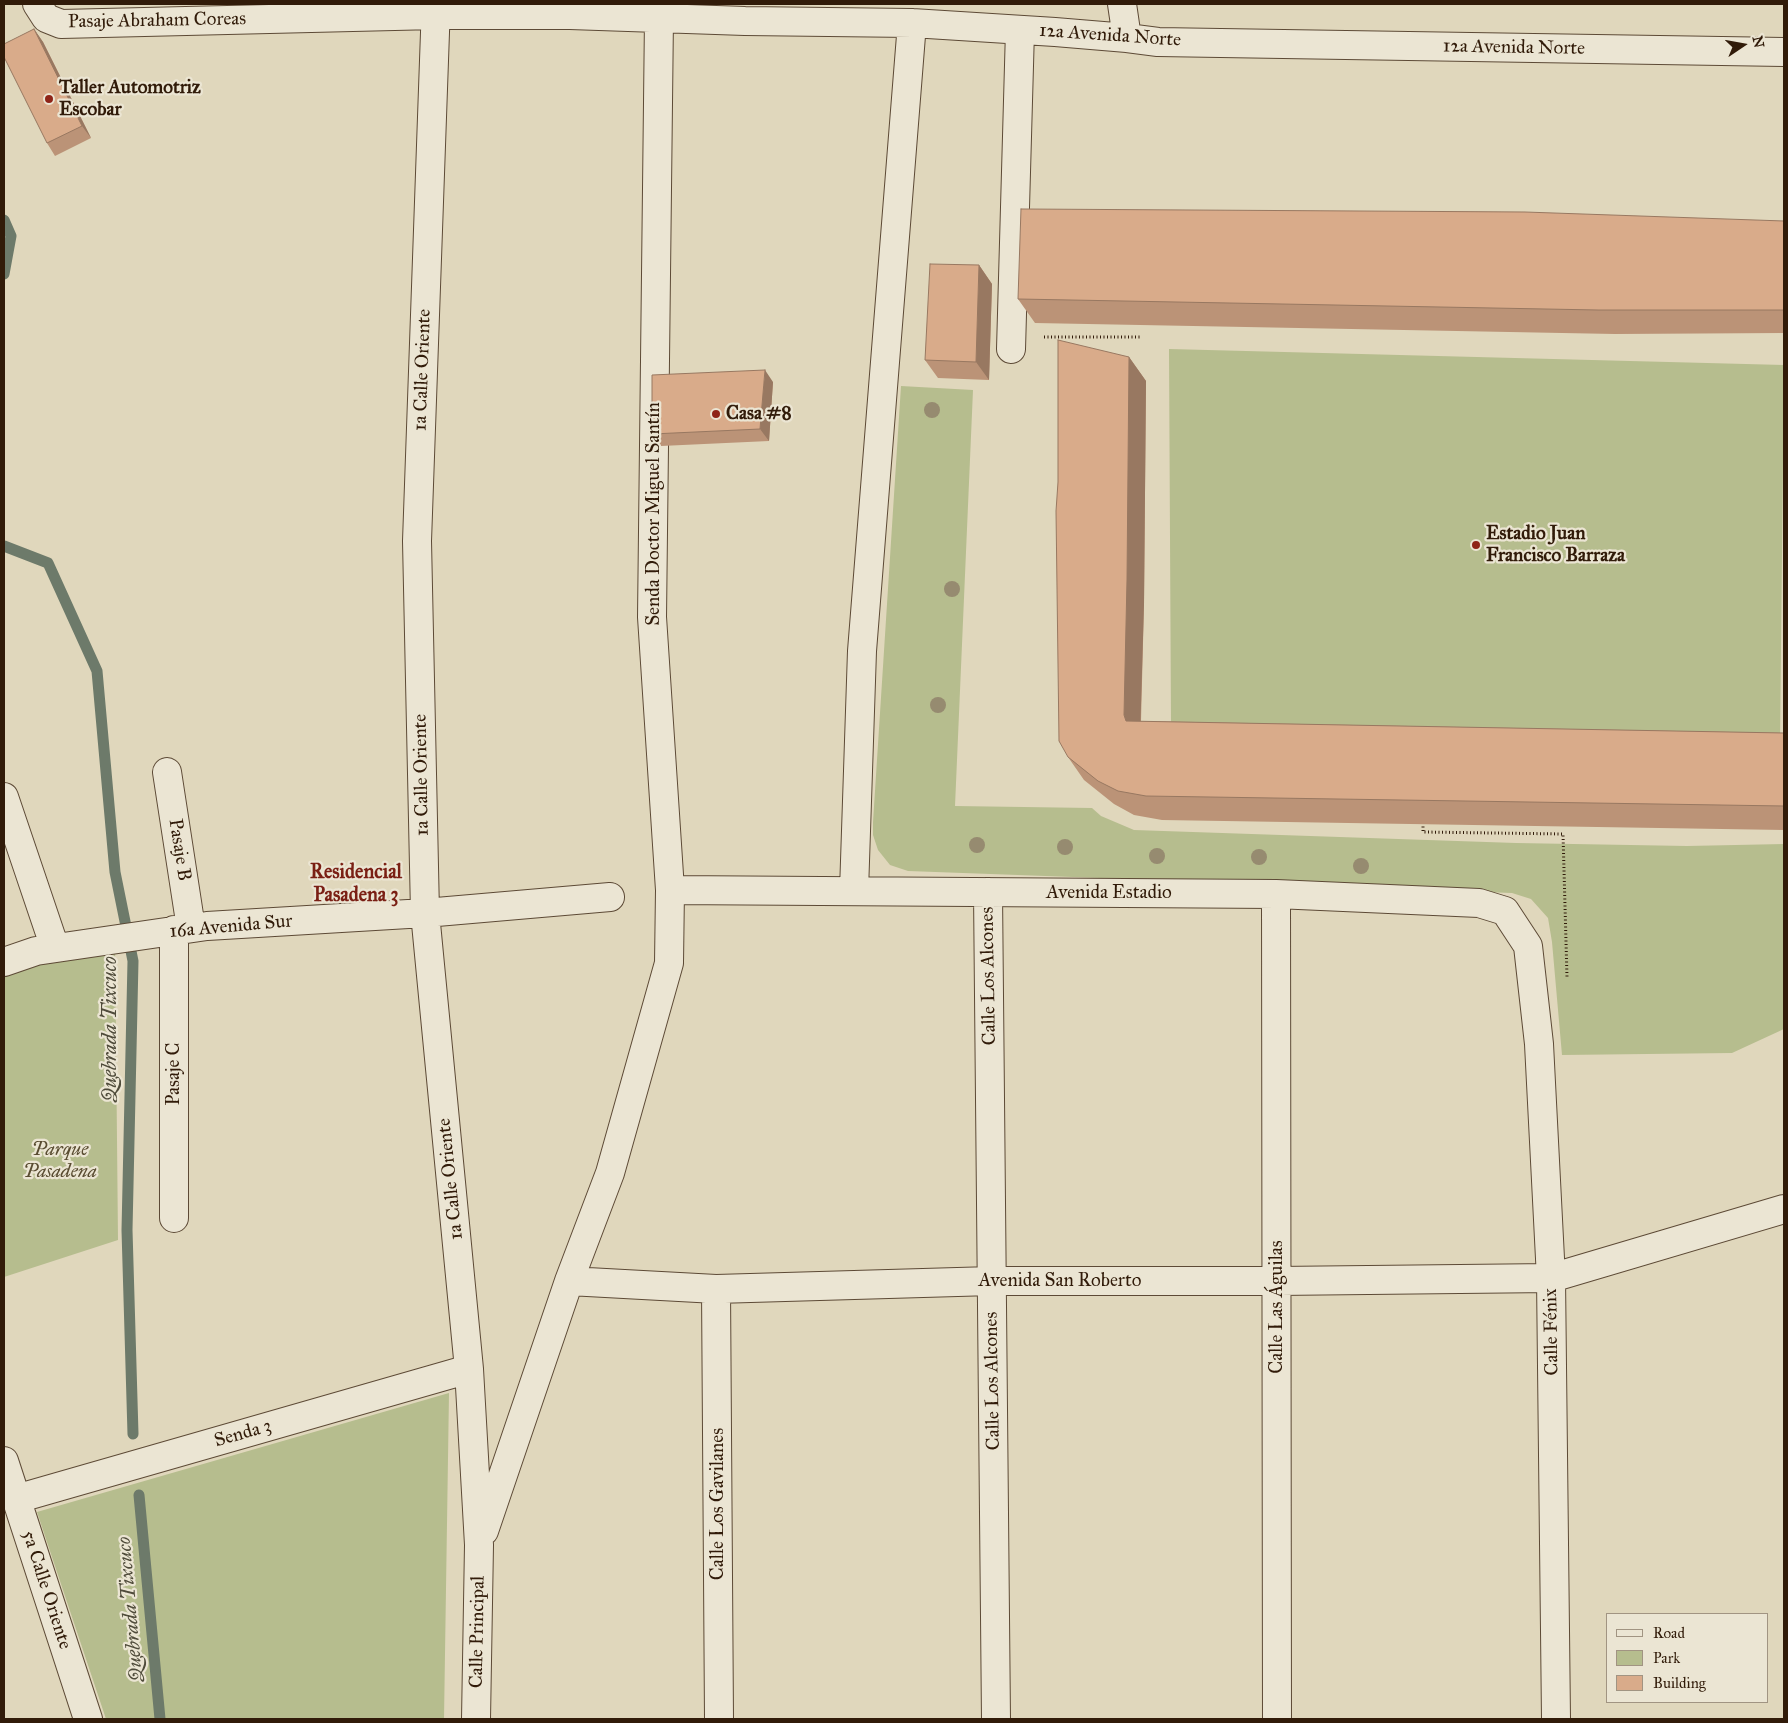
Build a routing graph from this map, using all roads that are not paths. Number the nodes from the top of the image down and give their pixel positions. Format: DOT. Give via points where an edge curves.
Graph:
graph roads {
  1 [pos="36,4"];
  2 [pos="1122,4"];
  3 [pos="573,9"];
  4 [pos="436,10"];
  5 [pos="747,12"];
  6 [pos="658,17"];
  7 [pos="912,23"];
  8 [pos="1020,30"];
  9 [pos="1128,38"];
  10 [pos="1784,52"];
  11 [pos="1011,343"];
  12 [pos="167,772"];
  13 [pos="4,797"];
  14 [pos="670,890"];
  15 [pos="854,891"];
  16 [pos="988,892"];
  17 [pos="1276,894"];
  18 [pos="610,896"];
  19 [pos="425,913"];
  20 [pos="174,930"];
  21 [pos="1528,946"];
  22 [pos="55,948"];
  23 [pos="4,962"];
  24 [pos="1784,1209"];
  25 [pos="174,1218"];
  26 [pos="1551,1278"];
  27 [pos="992,1280"];
  28 [pos="1277,1281"];
  29 [pos="569,1282"];
  30 [pos="716,1289"];
  31 [pos="470,1369"];
  32 [pos="4,1461"];
  33 [pos="16,1500"];
  34 [pos="479,1545"];
  35 [pos="88,1719"];
  36 [pos="476,1719"];
  37 [pos="719,1719"];
  38 [pos="996,1719"];
  39 [pos="1277,1719"];
  40 [pos="1556,1719"];
  1 -- 4 [label="street, Pasaje Abraham Coreas" via="46,18 61,24"];
  2 -- 9 [label="street"];
  3 -- 4 [label="street, 12a Avenida Norte"];
  3 -- 6 [label="street, 12a Avenida Norte"];
  4 -- 19 [label="street, 1a Calle Oriente" via="417,541"];
  5 -- 6 [label="street, 12a Avenida Norte"];
  5 -- 7 [label="street, 12a Avenida Norte"];
  6 -- 14 [label="street, Senda Doctor Miguel Santín" via="652,617"];
  7 -- 8 [label="street, 12a Avenida Norte"];
  7 -- 15 [label="street" via="862,651"];
  8 -- 9 [label="street, 12a Avenida Norte"];
  8 -- 11 [label="street"];
  9 -- 10 [label="street, 12a Avenida Norte" via="1158,42"];
  12 -- 20 [label="street, Pasaje B"];
  13 -- 22 [label="street"];
  14 -- 15 [label="street, Avenida Estadio"];
  14 -- 29 [label="street, Senda Doctor Miguel Santín" via="669,963 610,1173"];
  15 -- 16 [label="street, Avenida Estadio"];
  16 -- 17 [label="street, Avenida Estadio"];
  16 -- 27 [label="street, Calle Los Alcones"];
  17 -- 21 [label="street, Avenida Estadio" via="1479,903 1505,911"];
  17 -- 28 [label="street, Calle Las Águilas"];
  18 -- 19 [label="street, 16a Avenida Sur"];
  19 -- 20 [label="street, 16a Avenida Sur"];
  19 -- 31 [label="street, 1a Calle Oriente"];
  20 -- 22 [label="street, 16a Avenida Sur"];
  20 -- 25 [label="street, Pasaje C"];
  21 -- 26 [label="street, Calle Fénix" via="1540,1044"];
  22 -- 23 [label="street, 16a Avenida Sur"];
  24 -- 26 [label="street, Avenida San Roberto"];
  26 -- 28 [label="street, Avenida San Roberto"];
  26 -- 40 [label="street, Calle Fénix"];
  27 -- 28 [label="street, Avenida San Roberto"];
  27 -- 30 [label="street, Avenida San Roberto"];
  27 -- 38 [label="street, Calle Los Alcones"];
  28 -- 39 [label="street, Calle Las Águilas"];
  29 -- 30 [label="street, Avenida San Roberto"];
  29 -- 34 [label="street, Senda Doctor Miguel Santín"];
  30 -- 37 [label="street, Calle Los Gavilanes"];
  31 -- 33 [label="street, Senda 3"];
  31 -- 34 [label="street, 1a Calle Oriente"];
  32 -- 33 [label="street, 5a Calle Oriente"];
  33 -- 35 [label="street, 5a Calle Oriente"];
  34 -- 36 [label="street, Calle Principal"];
}
